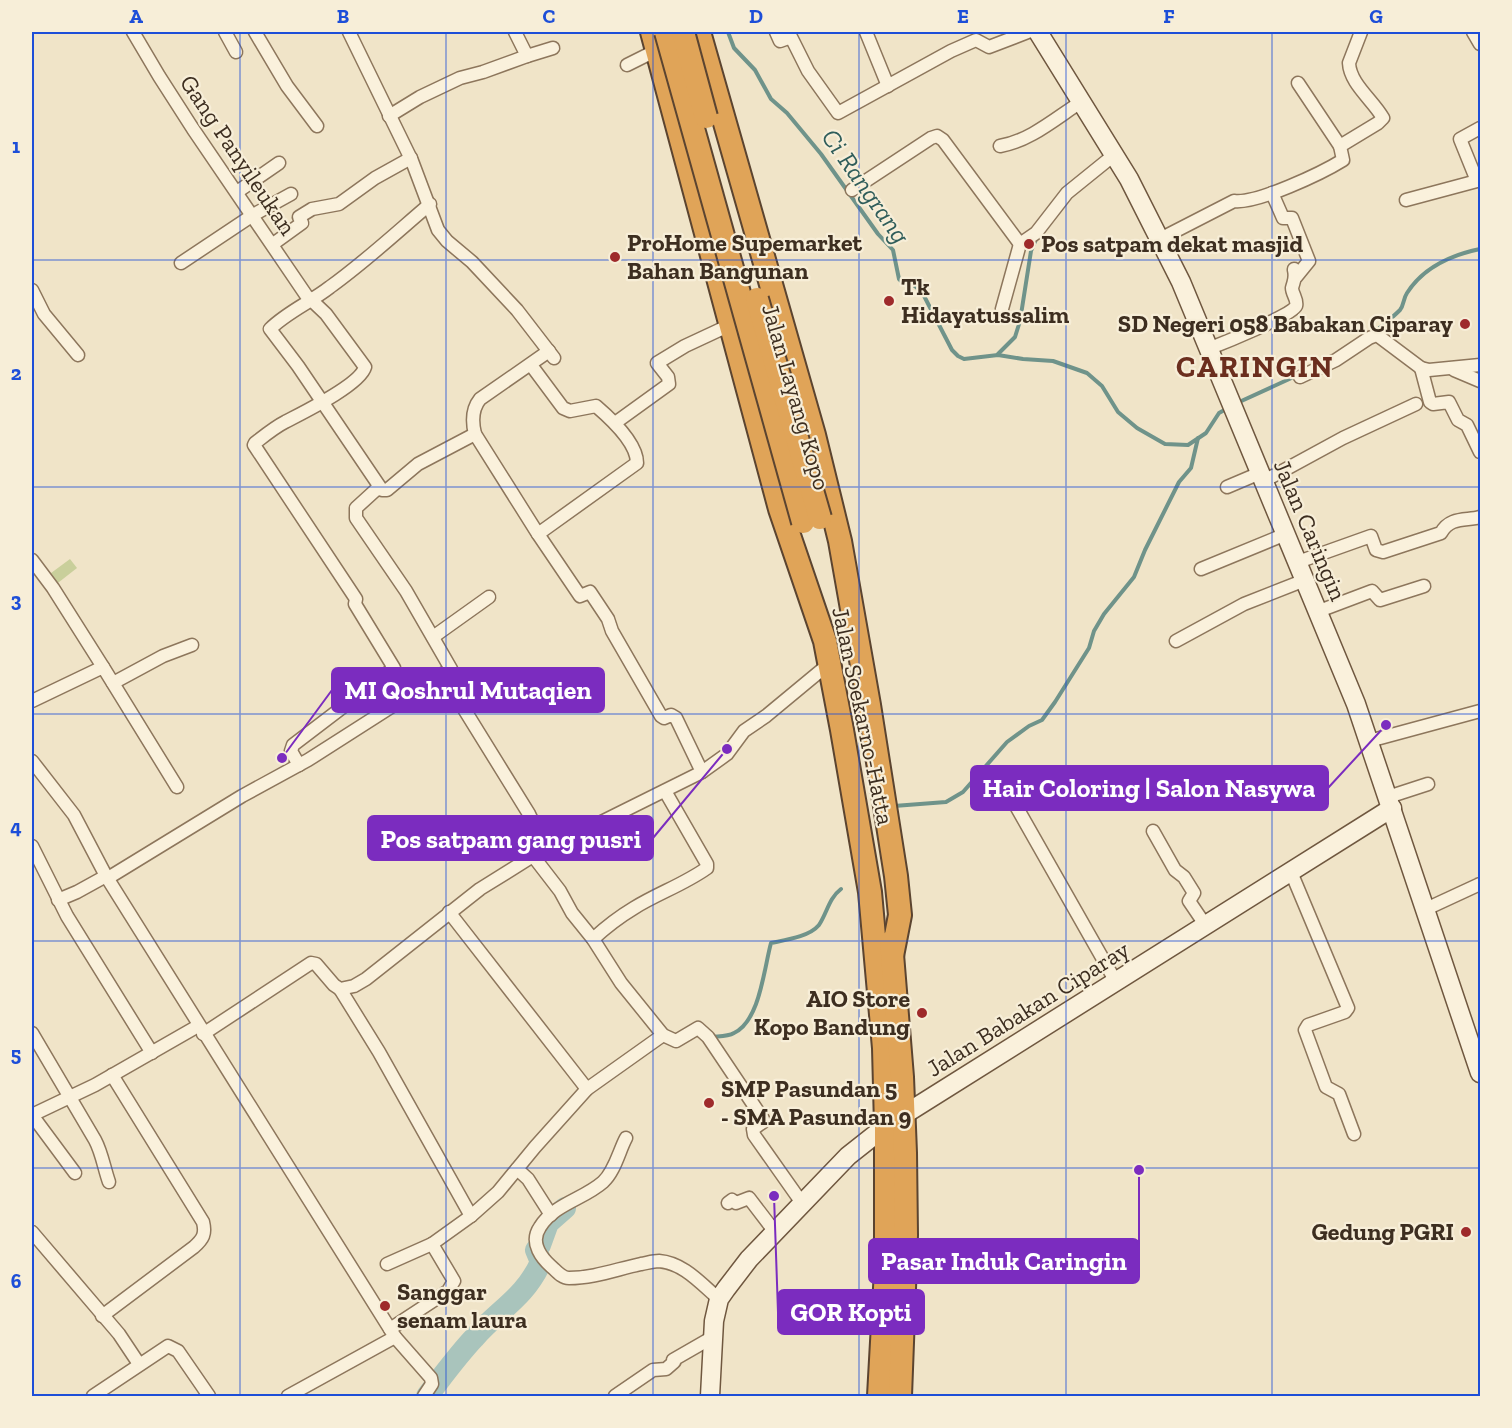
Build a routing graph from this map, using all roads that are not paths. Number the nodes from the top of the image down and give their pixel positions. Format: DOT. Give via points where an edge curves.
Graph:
graph roads {
  1 [pos="133,32"];
  2 [pos="225,32"];
  3 [pos="255,32"];
  4 [pos="350,32"];
  5 [pos="515,32"];
  6 [pos="683,32"];
  7 [pos="699,32"];
  8 [pos="776,32"];
  9 [pos="866,32"];
  10 [pos="1028,32"];
  11 [pos="1038,32"];
  12 [pos="1361,32"];
  13 [pos="1473,32"];
  14 [pos="658,38"];
  15 [pos="1480,45"];
  16 [pos="553,48"];
  17 [pos="236,52"];
  18 [pos="527,56"];
  19 [pos="627,65"];
  20 [pos="712,78"];
  21 [pos="1298,83"];
  22 [pos="888,86"];
  23 [pos="668,93"];
  24 [pos="1081,102"];
  25 [pos="389,116"];
  26 [pos="317,126"];
  27 [pos="1480,128"];
  28 [pos="1000,146"];
  29 [pos="1340,146"];
  30 [pos="1114,155"];
  31 [pos="411,158"];
  32 [pos="279,163"];
  33 [pos="1478,184"];
  34 [pos="852,190"];
  35 [pos="237,192"];
  36 [pos="1272,193"];
  37 [pos="291,194"];
  38 [pos="428,200"];
  39 [pos="1406,200"];
  40 [pos="253,215"];
  41 [pos="1160,239"];
  42 [pos="273,244"];
  43 [pos="1020,244"];
  44 [pos="181,263"];
  45 [pos="32,290"];
  46 [pos="311,301"];
  47 [pos="1002,309"];
  48 [pos="730,324"];
  49 [pos="1208,349"];
  50 [pos="78,355"];
  51 [pos="531,365"];
  52 [pos="1480,365"];
  53 [pos="1445,367"];
  54 [pos="1421,368"];
  55 [pos="1300,377"];
  56 [pos="1480,381"];
  57 [pos="322,403"];
  58 [pos="1416,404"];
  59 [pos="615,423"];
  60 [pos="475,434"];
  61 [pos="1480,452"];
  62 [pos="1262,477"];
  63 [pos="379,487"];
  64 [pos="1227,487"];
  65 [pos="1480,517"];
  66 [pos="812,520"];
  67 [pos="538,534"];
  68 [pos="1286,534"];
  69 [pos="32,560"];
  70 [pos="1201,569"];
  71 [pos="1302,571"];
  72 [pos="1424,586"];
  73 [pos="489,597"];
  74 [pos="840,609"];
  75 [pos="1319,611"];
  76 [pos="433,637"];
  77 [pos="825,641"];
  78 [pos="1176,641"];
  79 [pos="192,645"];
  80 [pos="830,663"];
  81 [pos="103,667"];
  82 [pos="443,675"];
  83 [pos="113,683"];
  84 [pos="32,701"];
  85 [pos="1480,711"];
  86 [pos="1369,741"];
  87 [pos="32,761"];
  88 [pos="299,765"];
  89 [pos="702,772"];
  90 [pos="1428,784"];
  91 [pos="177,787"];
  92 [pos="666,791"];
  93 [pos="1390,803"];
  94 [pos="1016,806"];
  95 [pos="1153,831"];
  96 [pos="32,846"];
  97 [pos="546,850"];
  98 [pos="533,856"];
  99 [pos="1291,872"];
  100 [pos="107,877"];
  101 [pos="1480,884"];
  102 [pos="58,900"];
  103 [pos="1426,909"];
  104 [pos="449,912"];
  105 [pos="1206,926"];
  106 [pos="593,939"];
  107 [pos="892,956"];
  108 [pos="1116,982"];
  109 [pos="340,989"];
  110 [pos="201,1030"];
  111 [pos="32,1034"];
  112 [pos="663,1035"];
  113 [pos="152,1053"];
  114 [pos="1480,1073"];
  115 [pos="116,1080"];
  116 [pos="587,1089"];
  117 [pos="69,1097"];
  118 [pos="32,1115"];
  119 [pos="895,1121"];
  120 [pos="1354,1134"];
  121 [pos="626,1137"];
  122 [pos="517,1169"];
  123 [pos="75,1173"];
  124 [pos="109,1182"];
  125 [pos="728,1203"];
  126 [pos="802,1203"];
  127 [pos="551,1215"];
  128 [pos="471,1216"];
  129 [pos="32,1232"];
  130 [pos="775,1232"];
  131 [pos="432,1244"];
  132 [pos="387,1264"];
  133 [pos="719,1299"];
  134 [pos="102,1316"];
  135 [pos="392,1333"];
  136 [pos="713,1337"];
  137 [pos="139,1364"];
  138 [pos="295,1395"];
  139 [pos="93,1396"];
  140 [pos="209,1396"];
  141 [pos="424,1396"];
  142 [pos="615,1396"];
  143 [pos="710,1396"];
  144 [pos="879,1396"];
  145 [pos="900,1396"];
  1 -- 35 [label="street, Gang Panyileukan"];
  2 -- 17 [label="street"];
  3 -- 26 [label="street" via="286,86"];
  4 -- 25 [label="street"];
  5 -- 18 [label="street"];
  6 -- 66 [label="highway, Jalan Layang Kopo, bridge"];
  7 -- 20 [label="highway, Jalan Soekarno-Hatta"];
  8 -- 22 [label="street" via="780,40 791,37 838,113"];
  9 -- 22 [label="street"];
  10 -- 22 [label="street" via="989,47 973,41"];
  11 -- 24 [label="main road, Jalan Caringin"];
  12 -- 29 [label="street" via="1349,68 1383,118"];
  13 -- 15 [label="street"];
  14 -- 19 [label="street"];
  14 -- 23 [label="highway, Jalan Soekarno-Hatta"];
  14 -- 66 [label="highway, Jalan Layang Kopo, bridge"];
  16 -- 18 [label="street"];
  18 -- 25 [label="street" via="460,78"];
  20 -- 23 [label="highway" via="698,64 679,65 667,80"];
  20 -- 107 [label="highway, Jalan Soekarno-Hatta" via="814,435 840,541 896,876 900,915"];
  21 -- 29 [label="street"];
  23 -- 48 [label="highway, Jalan Soekarno-Hatta"];
  24 -- 28 [label="street" via="1038,130"];
  24 -- 30 [label="main road, Jalan Caringin"];
  25 -- 31 [label="street"];
  27 -- 33 [label="street" via="1460,139"];
  29 -- 36 [label="street" via="1342,161"];
  30 -- 41 [label="main road, Jalan Caringin"];
  30 -- 43 [label="street" via="1067,193 1036,233"];
  31 -- 38 [label="street"];
  31 -- 42 [label="street" via="339,204 308,211 299,217 302,223"];
  32 -- 35 [label="street"];
  33 -- 39 [label="street"];
  34 -- 43 [label="street" via="937,136"];
  35 -- 40 [label="street, Gang Panyileukan"];
  36 -- 41 [label="street" via="1234,201"];
  36 -- 49 [label="street" via="1283,218 1292,218 1309,261 1292,288 1297,304 1241,337"];
  37 -- 40 [label="street"];
  38 -- 46 [label="street" via="354,269"];
  38 -- 51 [label="street" via="438,230 518,310 552,355"];
  40 -- 42 [label="street, Gang Panyileukan"];
  40 -- 44 [label="street"];
  41 -- 49 [label="main road, Jalan Caringin"];
  42 -- 46 [label="street, Gang Panyileukan"];
  43 -- 47 [label="street"];
  45 -- 50 [label="street" via="44,314"];
  46 -- 57 [label="street" via="270,330"];
  46 -- 57 [label="street, Gang Panyileukan" via="326,314 365,367 359,376"];
  48 -- 59 [label="street" via="657,363 669,384"];
  48 -- 77 [label="highway, Jalan Soekarno-Hatta" via="780,509"];
  49 -- 62 [label="main road, Jalan Caringin"];
  51 -- 59 [label="street" via="563,408 578,411 596,406"];
  51 -- 60 [label="street" via="480,399 474,410"];
  52 -- 53 [label="street"];
  53 -- 54 [label="street"];
  53 -- 56 [label="street"];
  54 -- 55 [label="street" via="1377,335"];
  54 -- 61 [label="street" via="1430,402 1449,402 1458,420 1467,425"];
  57 -- 63 [label="street"];
  57 -- 88 [label="street" via="286,421 254,446 356,599 355,604 394,668 293,745 291,751"];
  58 -- 62 [label="street"];
  59 -- 67 [label="street" via="637,463"];
  60 -- 63 [label="street" via="418,464 387,490"];
  60 -- 67 [label="street"];
  62 -- 64 [label="street"];
  62 -- 68 [label="main road, Jalan Caringin"];
  63 -- 76 [label="street" via="356,508 356,518"];
  65 -- 71 [label="street" via="1462,519 1444,526 1441,533 1380,552 1371,536"];
  66 -- 74 [label="highway, Jalan Layang Kopo"];
  66 -- 77 [label="highway, Jalan Layang Kopo"];
  67 -- 89 [label="street" via="580,596 590,592 662,716 676,718"];
  68 -- 70 [label="street"];
  68 -- 71 [label="main road, Jalan Caringin"];
  69 -- 81 [label="street"];
  71 -- 75 [label="main road, Jalan Caringin"];
  71 -- 78 [label="street"];
  72 -- 75 [label="street" via="1380,600 1372,591"];
  73 -- 76 [label="street"];
  74 -- 107 [label="highway, Jalan Soekarno-Hatta" via="874,789"];
  75 -- 86 [label="main road, Jalan Caringin"];
  76 -- 82 [label="street" via="452,668"];
  77 -- 80 [label="highway, Jalan Soekarno-Hatta"];
  79 -- 83 [label="street"];
  80 -- 89 [label="street" via="744,731 727,754"];
  80 -- 119 [label="highway, Jalan Soekarno-Hatta" via="870,892"];
  81 -- 83 [label="street"];
  81 -- 84 [label="street"];
  82 -- 88 [label="street"];
  82 -- 97 [label="street" via="529,814"];
  83 -- 91 [label="street"];
  85 -- 86 [label="street"];
  86 -- 93 [label="main road, Jalan Caringin"];
  87 -- 100 [label="street" via="74,815"];
  88 -- 100 [label="street"];
  89 -- 92 [label="street"];
  90 -- 93 [label="street"];
  92 -- 97 [label="street"];
  92 -- 106 [label="street" via="707,868 635,907"];
  93 -- 99 [label="main road, Jalan Babakan Ciparay"];
  93 -- 103 [label="main road, Jalan Caringin"];
  94 -- 108 [label="street"];
  95 -- 105 [label="street" via="1175,870 1194,893 1189,901"];
  96 -- 102 [label="street"];
  97 -- 98 [label="street"];
  98 -- 104 [label="street"];
  98 -- 106 [label="street"];
  99 -- 105 [label="main road, Jalan Babakan Ciparay"];
  99 -- 120 [label="street" via="1347,1008 1346,1012 1308,1025 1305,1030 1326,1087 1340,1094"];
  100 -- 102 [label="street"];
  100 -- 110 [label="street"];
  101 -- 103 [label="street"];
  102 -- 113 [label="street"];
  103 -- 114 [label="main road, Jalan Caringin"];
  104 -- 109 [label="street" via="366,979"];
  104 -- 116 [label="street"];
  105 -- 108 [label="main road, Jalan Babakan Ciparay"];
  106 -- 112 [label="street" via="621,983"];
  107 -- 119 [label="highway, Jalan Soekarno-Hatta"];
  108 -- 119 [label="main road, Jalan Babakan Ciparay"];
  109 -- 110 [label="street" via="316,964 310,963"];
  109 -- 128 [label="street"];
  110 -- 113 [label="street"];
  110 -- 135 [label="street"];
  111 -- 117 [label="street"];
  112 -- 116 [label="street"];
  112 -- 126 [label="street" via="676,1041 695,1028 703,1031 763,1119 753,1129 754,1135"];
  113 -- 115 [label="street"];
  115 -- 117 [label="street"];
  115 -- 134 [label="street" via="203,1222 205,1232 194,1247"];
  116 -- 122 [label="street"];
  117 -- 118 [label="street"];
  117 -- 124 [label="street" via="98,1145"];
  118 -- 123 [label="street"];
  119 -- 126 [label="main road, Jalan Babakan Ciparay" via="852,1152"];
  119 -- 144 [label="highway, Jalan Soekarno-Hatta"];
  119 -- 145 [label="highway, Jalan Soekarno-Hatta" via="906,1235"];
  121 -- 127 [label="street" via="604,1181"];
  122 -- 127 [label="street"];
  122 -- 128 [label="street"];
  125 -- 130 [label="street" via="749,1198"];
  126 -- 130 [label="main road, Jalan Babakan Ciparay"];
  127 -- 133 [label="street" via="539,1228 537,1245 543,1260 562,1276 600,1275 656,1261 681,1267"];
  128 -- 131 [label="street"];
  129 -- 134 [label="street"];
  130 -- 133 [label="main road, Jalan Babakan Ciparay" via="741,1268"];
  131 -- 132 [label="street"];
  131 -- 135 [label="street" via="453,1285"];
  133 -- 136 [label="main road, Jalan Babakan Ciparay"];
  134 -- 137 [label="street"];
  135 -- 138 [label="street"];
  135 -- 141 [label="street" via="431,1378 432,1384"];
  136 -- 142 [label="street" via="673,1360 666,1369 653,1370"];
  136 -- 143 [label="main road, Jalan Babakan Ciparay"];
  137 -- 139 [label="street"];
  137 -- 140 [label="street" via="168,1347 173,1348"];
}
